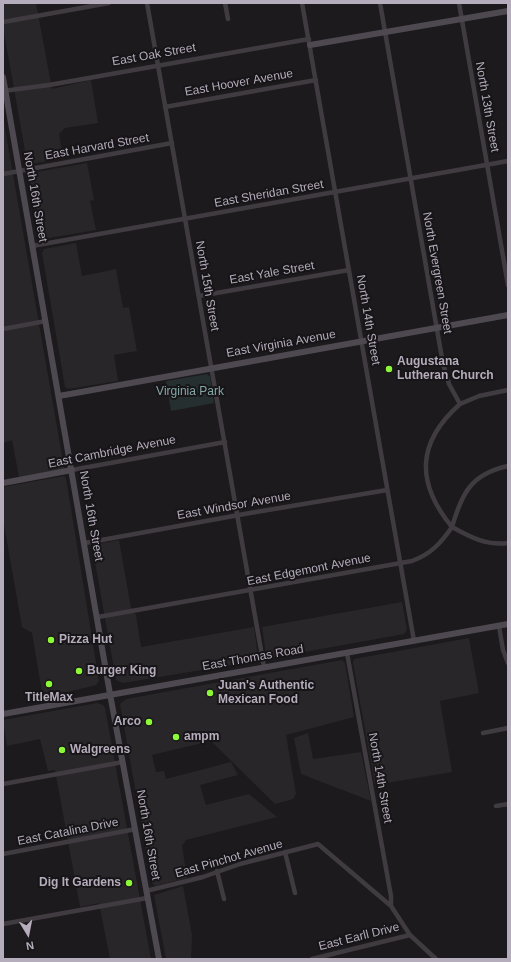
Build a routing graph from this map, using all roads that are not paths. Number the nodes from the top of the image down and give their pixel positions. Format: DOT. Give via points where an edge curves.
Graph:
graph roads {
  1 [pos="109,3"];
  2 [pos="147,3"];
  3 [pos="225,3"];
  4 [pos="302,3"];
  5 [pos="380,3"];
  6 [pos="459,3"];
  7 [pos="508,11"];
  8 [pos="228,19"];
  9 [pos="462,19"];
  10 [pos="3,22"];
  11 [pos="386,32"];
  12 [pos="309,42"];
  13 [pos="158,65"];
  14 [pos="3,77"];
  15 [pos="316,80"];
  16 [pos="4,91"];
  17 [pos="165,107"];
  18 [pos="172,143"];
  19 [pos="508,161"];
  20 [pos="487,165"];
  21 [pos="19,171"];
  22 [pos="3,174"];
  23 [pos="411,178"];
  24 [pos="335,192"];
  25 [pos="185,219"];
  26 [pos="32,246"];
  27 [pos="349,270"];
  28 [pos="508,286"];
  29 [pos="199,296"];
  30 [pos="508,315"];
  31 [pos="46,321"];
  32 [pos="437,327"];
  33 [pos="3,329"];
  34 [pos="361,341"];
  35 [pos="212,368"];
  36 [pos="508,390"];
  37 [pos="59,396"];
  38 [pos="460,404"];
  39 [pos="225,442"];
  40 [pos="508,466"];
  41 [pos="72,470"];
  42 [pos="3,483"];
  43 [pos="387,490"];
  44 [pos="238,515"];
  45 [pos="452,527"];
  46 [pos="85,543"];
  47 [pos="508,543"];
  48 [pos="400,563"];
  49 [pos="251,589"];
  50 [pos="98,617"];
  51 [pos="508,624"];
  52 [pos="499,626"];
  53 [pos="414,641"];
  54 [pos="347,653"];
  55 [pos="508,663"];
  56 [pos="264,667"];
  57 [pos="110,694"];
  58 [pos="3,714"];
  59 [pos="508,728"];
  60 [pos="484,733"];
  61 [pos="123,762"];
  62 [pos="3,784"];
  63 [pos="508,804"];
  64 [pos="496,806"];
  65 [pos="136,829"];
  66 [pos="285,852"];
  67 [pos="3,854"];
  68 [pos="217,871"];
  69 [pos="146,891"];
  70 [pos="296,893"];
  71 [pos="147,898"];
  72 [pos="224,899"];
  73 [pos="391,906"];
  74 [pos="3,924"];
  75 [pos="410,935"];
  76 [pos="159,959"];
  77 [pos="312,959"];
  78 [pos="436,959"];
  1 -- 10 [label="street"];
  2 -- 13 [label="street, North 15th Street"];
  3 -- 8 [label="street"];
  4 -- 12 [label="street, North 14th Street"];
  5 -- 11 [label="street, North Evergreen Street"];
  6 -- 9 [label="street, North 13th Street"];
  7 -- 9 [label="main road, East Oak Street"];
  9 -- 11 [label="main road, East Oak Street"];
  9 -- 20 [label="street, North 13th Street"];
  11 -- 12 [label="main road, East Oak Street"];
  11 -- 23 [label="street, North Evergreen Street"];
  12 -- 13 [label="street, East Oak Street"];
  12 -- 15 [label="street, North 14th Street"];
  13 -- 16 [label="street, East Oak Street"];
  13 -- 17 [label="street, North 15th Street"];
  14 -- 16 [label="main road, North 16th Street"];
  15 -- 17 [label="street, East Hoover Avenue"];
  15 -- 24 [label="street, North 14th Street"];
  16 -- 21 [label="main road, North 16th Street"];
  17 -- 18 [label="street, North 15th Street"];
  18 -- 21 [label="street, East Harvard Street"];
  18 -- 25 [label="street, North 15th Street"];
  19 -- 20 [label="street, East Sheridan Street"];
  20 -- 23 [label="street, East Sheridan Street"];
  20 -- 28 [label="street, North 13th Street"];
  21 -- 22 [label="street, East Harvard Street"];
  21 -- 26 [label="main road, North 16th Street"];
  23 -- 24 [label="street, East Sheridan Street"];
  23 -- 32 [label="street, North Evergreen Street"];
  24 -- 25 [label="street, East Sheridan Street"];
  24 -- 27 [label="street, North 14th Street"];
  25 -- 26 [label="street, East Sheridan Street"];
  25 -- 29 [label="street, North 15th Street"];
  26 -- 31 [label="main road, North 16th Street"];
  27 -- 29 [label="street, East Yale Street"];
  27 -- 34 [label="street, North 14th Street"];
  29 -- 35 [label="street, North 15th Street"];
  30 -- 32 [label="main road, East Virginia Avenue"];
  31 -- 33 [label="street"];
  31 -- 37 [label="main road, North 16th Street"];
  32 -- 34 [label="main road, East Virginia Avenue"];
  32 -- 38 [label="street, North Evergreen Street" via="446,374"];
  34 -- 35 [label="main road, East Virginia Avenue"];
  34 -- 43 [label="street, North 14th Street"];
  35 -- 37 [label="main road, East Virginia Avenue"];
  35 -- 39 [label="street, North 15th Street"];
  36 -- 38 [label="street" via="479,396"];
  37 -- 41 [label="main road, North 16th Street"];
  38 -- 45 [label="street" via="438,427 426,459 426,477 430,492 437,508"];
  39 -- 41 [label="street, East Cambridge Avenue"];
  39 -- 44 [label="street, North 15th Street"];
  40 -- 45 [label="street" via="485,473 471,484 463,495"];
  41 -- 42 [label="main road, East Cambridge Avenue"];
  41 -- 46 [label="main road, North 16th Street"];
  43 -- 44 [label="street, East Windsor Avenue"];
  43 -- 48 [label="street, North 14th Street"];
  44 -- 46 [label="street, East Windsor Avenue"];
  44 -- 49 [label="street, North 15th Street"];
  45 -- 47 [label="street" via="478,540 494,544"];
  45 -- 48 [label="street, East Edgemont Avenue" via="442,541 424,556"];
  46 -- 50 [label="main road, North 16th Street"];
  48 -- 49 [label="street, East Edgemont Avenue"];
  48 -- 53 [label="street, North 14th Street"];
  49 -- 50 [label="street, East Edgemont Avenue"];
  49 -- 56 [label="street, North 15th Street"];
  50 -- 57 [label="main road, North 16th Street"];
  51 -- 52 [label="main road, East Thomas Road"];
  52 -- 53 [label="main road, East Thomas Road"];
  52 -- 55 [label="street" via="502,650"];
  53 -- 54 [label="main road, East Thomas Road"];
  54 -- 56 [label="main road, East Thomas Road"];
  54 -- 73 [label="street, North 14th Street"];
  56 -- 57 [label="main road, East Thomas Road"];
  57 -- 58 [label="main road, East Thomas Road"];
  57 -- 61 [label="main road, North 16th Street"];
  59 -- 60 [label="street"];
  61 -- 62 [label="street"];
  61 -- 65 [label="main road, North 16th Street"];
  63 -- 64 [label="street"];
  65 -- 67 [label="street, East Catalina Drive"];
  65 -- 69 [label="main road, North 16th Street"];
  66 -- 68 [label="street, East Pinchot Avenue"];
  66 -- 70 [label="street"];
  66 -- 73 [label="street, East Pinchot Avenue" via="318,844"];
  68 -- 69 [label="street, East Pinchot Avenue" via="190,881"];
  68 -- 72 [label="street"];
  69 -- 71 [label="main road, North 16th Street"];
  71 -- 74 [label="street"];
  71 -- 76 [label="main road, North 16th Street"];
  73 -- 75 [label="street"];
  75 -- 77 [label="street, East Earll Drive"];
  75 -- 78 [label="street"];
}
